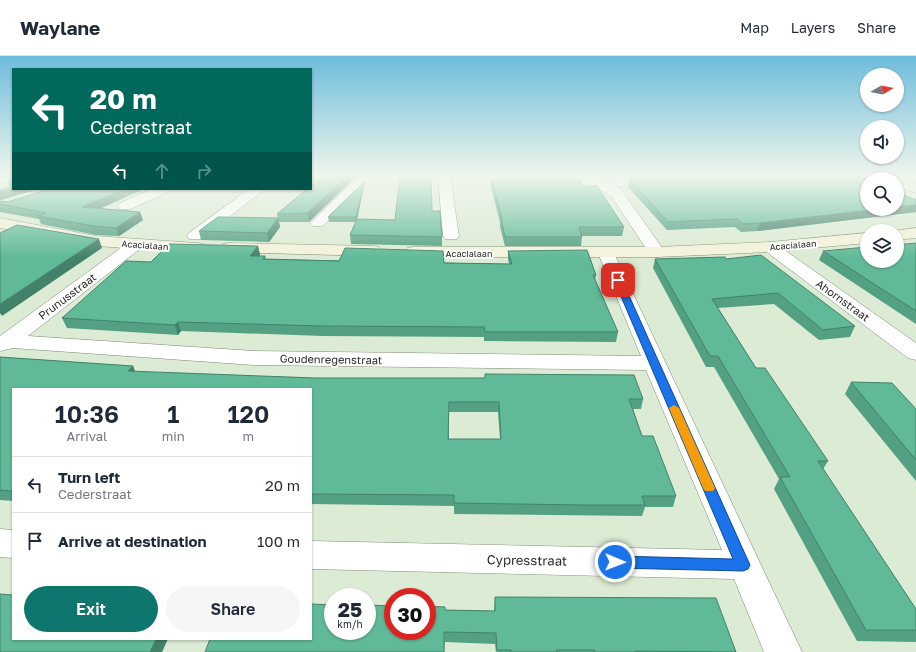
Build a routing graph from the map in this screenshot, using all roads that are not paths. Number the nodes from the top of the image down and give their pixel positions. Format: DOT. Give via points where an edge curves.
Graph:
graph roads {
  1 [pos="132,203"];
  2 [pos="239,203"];
  3 [pos="339,203"];
  4 [pos="447,203"];
  5 [pos="623,203"];
  6 [pos="125,206"];
  7 [pos="0,223"];
  8 [pos="318,223"];
  9 [pos="16,227"];
  10 [pos="916,233"];
  11 [pos="0,234"];
  12 [pos="904,234"];
  13 [pos="195,236"];
  14 [pos="451,236"];
  15 [pos="860,239"];
  16 [pos="135,245"];
  17 [pos="770,247"];
  18 [pos="657,252"];
  19 [pos="606,253"];
  20 [pos="4,344"];
  21 [pos="916,353"];
  22 [pos="654,362"];
  23 [pos="0,543"];
  24 [pos="12,544"];
  25 [pos="312,555"];
  26 [pos="743,565"];
  27 [pos="783,652"];
  1 -- 6 [label="street"];
  2 -- 13 [label="street"];
  3 -- 8 [label="street"];
  4 -- 14 [label="street"];
  5 -- 18 [label="street"];
  7 -- 9 [label="street, Acacialaan"];
  9 -- 11 [label="street"];
  9 -- 16 [label="street, Acacialaan"];
  10 -- 12 [label="street"];
  15 -- 17 [label="street, Acacialaan"];
  16 -- 19 [label="street, Acacialaan" via="394,252"];
  16 -- 20 [label="street, Prunusstraat"];
  17 -- 18 [label="street, Acacialaan"];
  17 -- 21 [label="street, Ahornstraat"];
  18 -- 19 [label="street, Acacialaan"];
  19 -- 22 [label="street"];
  20 -- 22 [label="street, Goudenregenstraat" via="254,358"];
  22 -- 26 [label="street"];
  23 -- 24 [label="street"];
  25 -- 26 [label="street, Cypresstraat"];
  26 -- 27 [label="street"];
}
